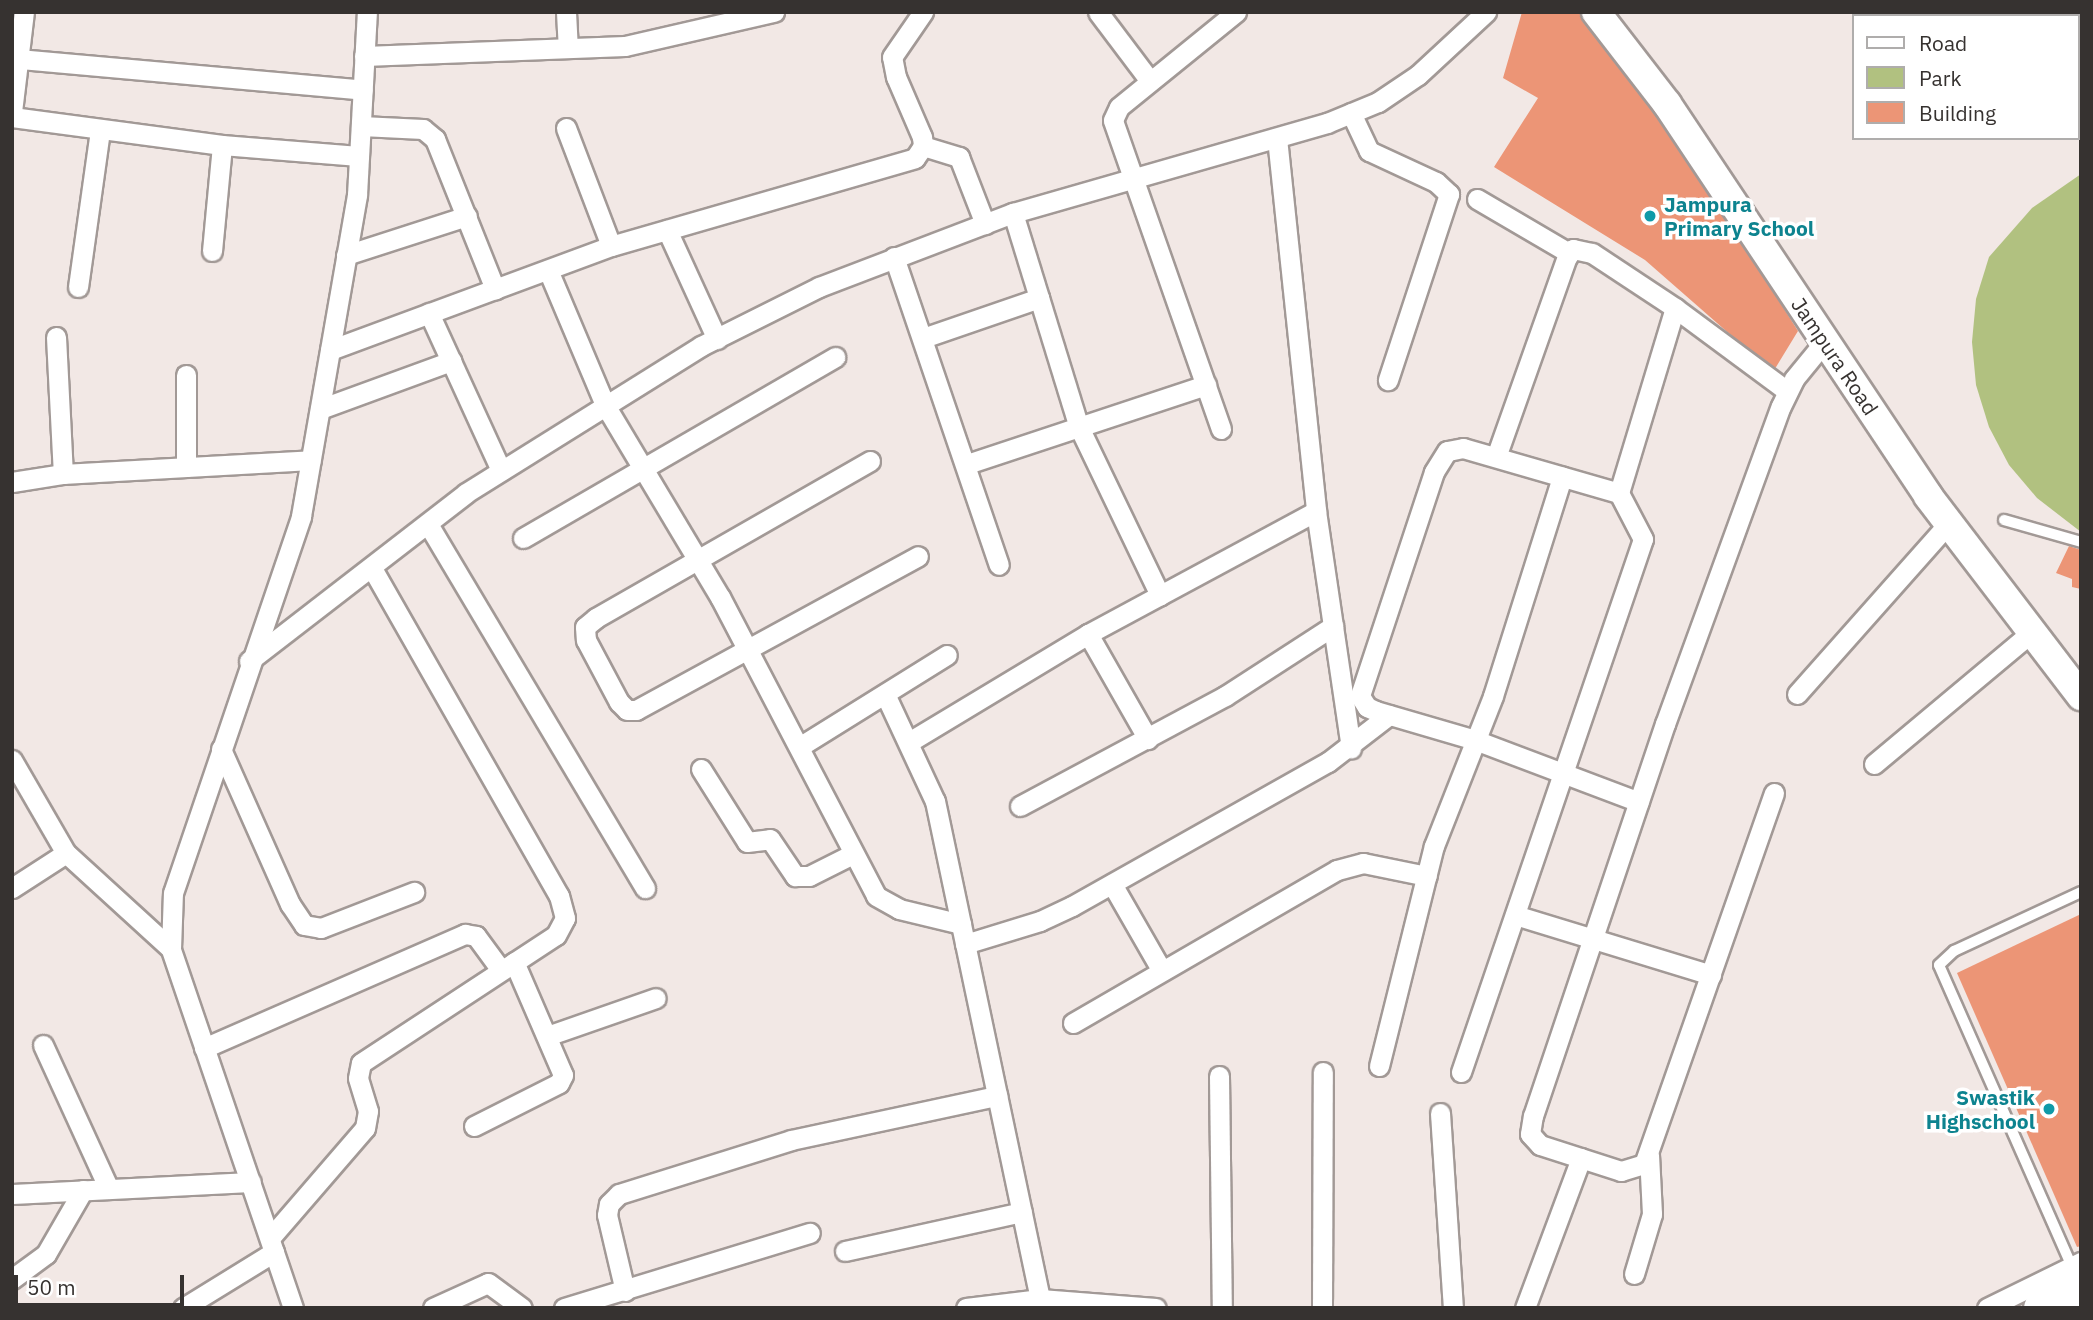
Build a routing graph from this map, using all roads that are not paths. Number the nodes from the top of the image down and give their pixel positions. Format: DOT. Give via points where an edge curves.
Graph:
graph roads {
  1 [pos="24,12"];
  2 [pos="367,12"];
  3 [pos="566,12"];
  4 [pos="774,12"];
  5 [pos="923,12"];
  6 [pos="1098,12"];
  7 [pos="1236,12"];
  8 [pos="1486,12"];
  9 [pos="1596,12"];
  10 [pos="568,47"];
  11 [pos="364,55"];
  12 [pos="19,59"];
  13 [pos="1150,81"];
  14 [pos="363,90"];
  15 [pos="12,112"];
  16 [pos="1351,113"];
  17 [pos="12,117"];
  18 [pos="361,126"];
  19 [pos="566,128"];
  20 [pos="100,130"];
  21 [pos="1277,138"];
  22 [pos="222,145"];
  23 [pos="923,146"];
  24 [pos="359,156"];
  25 [pos="1134,179"];
  26 [pos="1477,199"];
  27 [pos="1013,214"];
  28 [pos="467,216"];
  29 [pos="985,224"];
  30 [pos="667,230"];
  31 [pos="611,246"];
  32 [pos="212,251"];
  33 [pos="1570,253"];
  34 [pos="346,255"];
  35 [pos="894,257"];
  36 [pos="548,270"];
  37 [pos="78,287"];
  38 [pos="495,289"];
  39 [pos="1039,298"];
  40 [pos="1675,308"];
  41 [pos="429,313"];
  42 [pos="56,337"];
  43 [pos="923,338"];
  44 [pos="717,339"];
  45 [pos="1825,341"];
  46 [pos="330,350"];
  47 [pos="835,357"];
  48 [pos="451,361"];
  49 [pos="186,375"];
  50 [pos="1388,380"];
  51 [pos="1206,386"];
  52 [pos="1787,391"];
  53 [pos="604,405"];
  54 [pos="320,409"];
  55 [pos="1079,427"];
  56 [pos="1221,429"];
  57 [pos="1496,457"];
  58 [pos="311,460"];
  59 [pos="870,461"];
  60 [pos="967,464"];
  61 [pos="186,467"];
  62 [pos="501,470"];
  63 [pos="644,471"];
  64 [pos="63,474"];
  65 [pos="1563,477"];
  66 [pos="12,482"];
  67 [pos="1619,493"];
  68 [pos="1315,511"];
  69 [pos="2004,520"];
  70 [pos="1949,523"];
  71 [pos="428,524"];
  72 [pos="523,538"];
  73 [pos="2081,542"];
  74 [pos="918,556"];
  75 [pos="698,561"];
  76 [pos="999,565"];
  77 [pos="372,568"];
  78 [pos="1160,595"];
  79 [pos="1333,626"];
  80 [pos="2032,632"];
  81 [pos="1088,634"];
  82 [pos="748,649"];
  83 [pos="947,655"];
  84 [pos="249,662"];
  85 [pos="885,694"];
  86 [pos="1797,694"];
  87 [pos="2081,696"];
  88 [pos="1389,715"];
  89 [pos="1148,739"];
  90 [pos="1475,740"];
  91 [pos="909,742"];
  92 [pos="799,747"];
  93 [pos="1351,748"];
  94 [pos="221,749"];
  95 [pos="12,760"];
  96 [pos="1874,764"];
  97 [pos="701,769"];
  98 [pos="1563,772"];
  99 [pos="1774,793"];
  100 [pos="1639,802"];
  101 [pos="1020,806"];
  102 [pos="66,853"];
  103 [pos="853,854"];
  104 [pos="1427,876"];
  105 [pos="1112,884"];
  106 [pos="12,888"];
  107 [pos="645,888"];
  108 [pos="414,892"];
  109 [pos="2081,892"];
  110 [pos="1515,915"];
  111 [pos="963,934"];
  112 [pos="1592,940"];
  113 [pos="171,949"];
  114 [pos="507,966"];
  115 [pos="1162,971"];
  116 [pos="1711,975"];
  117 [pos="656,998"];
  118 [pos="1073,1023"];
  119 [pos="547,1036"];
  120 [pos="43,1045"];
  121 [pos="204,1048"];
  122 [pos="1379,1066"];
  123 [pos="1323,1072"];
  124 [pos="1461,1072"];
  125 [pos="1219,1076"];
  126 [pos="997,1096"];
  127 [pos="1440,1113"];
  128 [pos="474,1126"];
  129 [pos="1649,1156"];
  130 [pos="1581,1158"];
  131 [pos="251,1182"];
  132 [pos="109,1189"];
  133 [pos="83,1190"];
  134 [pos="12,1194"];
  135 [pos="1022,1212"];
  136 [pos="810,1233"];
  137 [pos="272,1245"];
  138 [pos="845,1251"];
  139 [pos="1634,1274"];
  140 [pos="2079,1275"];
  141 [pos="12,1279"];
  142 [pos="630,1296"];
  143 [pos="1040,1299"];
  144 [pos="183,1308"];
  145 [pos="293,1308"];
  146 [pos="433,1308"];
  147 [pos="522,1308"];
  148 [pos="564,1308"];
  149 [pos="966,1308"];
  150 [pos="1156,1308"];
  151 [pos="1222,1308"];
  152 [pos="1322,1308"];
  153 [pos="1452,1308"];
  154 [pos="1525,1308"];
  155 [pos="1987,1308"];
  156 [pos="2042,1308"];
  1 -- 12 [label="street"];
  2 -- 11 [label="street"];
  3 -- 10 [label="street"];
  4 -- 10 [label="street" via="658,40"];
  5 -- 23 [label="street" via="897,46 892,65"];
  6 -- 13 [label="street"];
  7 -- 13 [label="street"];
  8 -- 16 [label="street" via="1418,75"];
  9 -- 45 [label="street, Jampura Road" via="1667,104"];
  10 -- 11 [label="street"];
  11 -- 14 [label="street"];
  12 -- 14 [label="street"];
  12 -- 15 [label="street"];
  13 -- 25 [label="street" via="1119,107 1112,120"];
  14 -- 18 [label="street"];
  16 -- 21 [label="street"];
  16 -- 50 [label="street" via="1369,150 1436,182 1449,194"];
  17 -- 20 [label="street"];
  18 -- 24 [label="street"];
  18 -- 28 [label="street" via="410,127 430,133"];
  19 -- 31 [label="street"];
  20 -- 22 [label="street"];
  20 -- 37 [label="street"];
  21 -- 25 [label="street"];
  21 -- 68 [label="street"];
  22 -- 24 [label="street"];
  22 -- 32 [label="street"];
  23 -- 29 [label="street" via="960,157"];
  23 -- 30 [label="street" via="904,163"];
  24 -- 34 [label="street"];
  25 -- 27 [label="street"];
  25 -- 51 [label="street"];
  26 -- 33 [label="street"];
  27 -- 29 [label="street"];
  27 -- 39 [label="street"];
  28 -- 34 [label="street"];
  28 -- 38 [label="street"];
  29 -- 35 [label="street"];
  30 -- 31 [label="street"];
  30 -- 44 [label="street"];
  31 -- 36 [label="street"];
  33 -- 40 [label="street" via="1578,248 1592,253"];
  33 -- 57 [label="street"];
  34 -- 46 [label="street"];
  35 -- 43 [label="street"];
  35 -- 44 [label="street" via="819,287"];
  36 -- 38 [label="street"];
  36 -- 53 [label="street"];
  38 -- 41 [label="street"];
  39 -- 43 [label="street"];
  39 -- 55 [label="street"];
  40 -- 52 [label="street"];
  40 -- 67 [label="street"];
  41 -- 46 [label="street"];
  41 -- 48 [label="street"];
  42 -- 64 [label="street"];
  43 -- 60 [label="street"];
  44 -- 53 [label="street"];
  45 -- 52 [label="street"];
  45 -- 70 [label="street, Jampura Road"];
  46 -- 54 [label="street"];
  47 -- 63 [label="street"];
  48 -- 54 [label="street"];
  48 -- 62 [label="street"];
  49 -- 61 [label="street"];
  51 -- 55 [label="street"];
  51 -- 56 [label="street"];
  52 -- 100 [label="street"];
  53 -- 62 [label="street"];
  53 -- 63 [label="street"];
  54 -- 58 [label="street"];
  55 -- 60 [label="street"];
  55 -- 78 [label="street"];
  57 -- 65 [label="street"];
  57 -- 88 [label="street" via="1454,448 1434,472 1361,686 1367,707"];
  58 -- 61 [label="street"];
  58 -- 84 [label="street" via="301,516"];
  59 -- 75 [label="street"];
  60 -- 76 [label="street"];
  61 -- 64 [label="street"];
  62 -- 71 [label="street"];
  63 -- 72 [label="street"];
  63 -- 75 [label="street"];
  64 -- 66 [label="street"];
  65 -- 67 [label="street"];
  65 -- 90 [label="street"];
  67 -- 98 [label="street" via="1643,539"];
  68 -- 78 [label="street"];
  68 -- 79 [label="street"];
  69 -- 73 [label="lane"];
  70 -- 80 [label="street, Jampura Road"];
  70 -- 86 [label="street"];
  71 -- 77 [label="street"];
  71 -- 107 [label="street"];
  74 -- 82 [label="street"];
  75 -- 82 [label="street"];
  75 -- 82 [label="street" via="586,628 586,640 619,702 627,710 636,710"];
  77 -- 84 [label="street"];
  77 -- 114 [label="street" via="562,902 565,918 556,934"];
  78 -- 81 [label="street"];
  79 -- 89 [label="street"];
  79 -- 93 [label="street"];
  80 -- 87 [label="street, Jampura Road"];
  80 -- 96 [label="street"];
  81 -- 89 [label="street"];
  81 -- 91 [label="street"];
  82 -- 92 [label="street"];
  83 -- 85 [label="street"];
  84 -- 94 [label="street"];
  85 -- 91 [label="street"];
  85 -- 92 [label="street"];
  88 -- 90 [label="street"];
  88 -- 93 [label="street"];
  89 -- 101 [label="street"];
  90 -- 98 [label="street"];
  90 -- 104 [label="street"];
  91 -- 111 [label="street" via="935,801"];
  92 -- 103 [label="street"];
  93 -- 105 [label="street"];
  94 -- 108 [label="street" via="290,904 304,925 321,928"];
  94 -- 113 [label="street" via="173,893"];
  95 -- 102 [label="street"];
  97 -- 103 [label="street" via="747,842 770,839 795,876 809,876"];
  98 -- 100 [label="street"];
  98 -- 110 [label="street"];
  99 -- 116 [label="street"];
  100 -- 112 [label="street"];
  102 -- 106 [label="street"];
  102 -- 113 [label="street"];
  103 -- 111 [label="street" via="884,903"];
  104 -- 115 [label="street" via="1363,863 1337,870"];
  104 -- 122 [label="street"];
  105 -- 111 [label="street" via="1040,921"];
  105 -- 115 [label="street"];
  109 -- 140 [label="lane" via="1954,951 1939,965"];
  110 -- 112 [label="street"];
  110 -- 124 [label="street"];
  111 -- 126 [label="street"];
  112 -- 116 [label="street"];
  112 -- 130 [label="street" via="1530,1126 1532,1140"];
  113 -- 121 [label="street"];
  114 -- 119 [label="street"];
  114 -- 121 [label="street" via="476,936 465,934"];
  114 -- 137 [label="street" via="362,1063 358,1078 368,1111 365,1128"];
  115 -- 118 [label="street"];
  116 -- 129 [label="street"];
  117 -- 119 [label="street"];
  119 -- 128 [label="street" via="562,1079"];
  120 -- 132 [label="street"];
  121 -- 131 [label="street"];
  123 -- 152 [label="street"];
  125 -- 151 [label="street"];
  126 -- 135 [label="street"];
  126 -- 142 [label="street" via="791,1140 619,1195 609,1204 607,1215"];
  127 -- 153 [label="street"];
  129 -- 130 [label="street" via="1632,1171"];
  129 -- 139 [label="street" via="1652,1214"];
  130 -- 154 [label="street"];
  131 -- 132 [label="street"];
  131 -- 137 [label="street"];
  132 -- 133 [label="street"];
  133 -- 134 [label="street"];
  133 -- 141 [label="street" via="46,1254"];
  135 -- 138 [label="street"];
  135 -- 143 [label="street"];
  136 -- 142 [label="street"];
  137 -- 144 [label="street"];
  137 -- 145 [label="street"];
  140 -- 155 [label="street"];
  140 -- 156 [label="highway"];
  142 -- 148 [label="street"];
  143 -- 149 [label="street"];
  143 -- 150 [label="street"];
  146 -- 147 [label="street" via="488,1283"];
}
